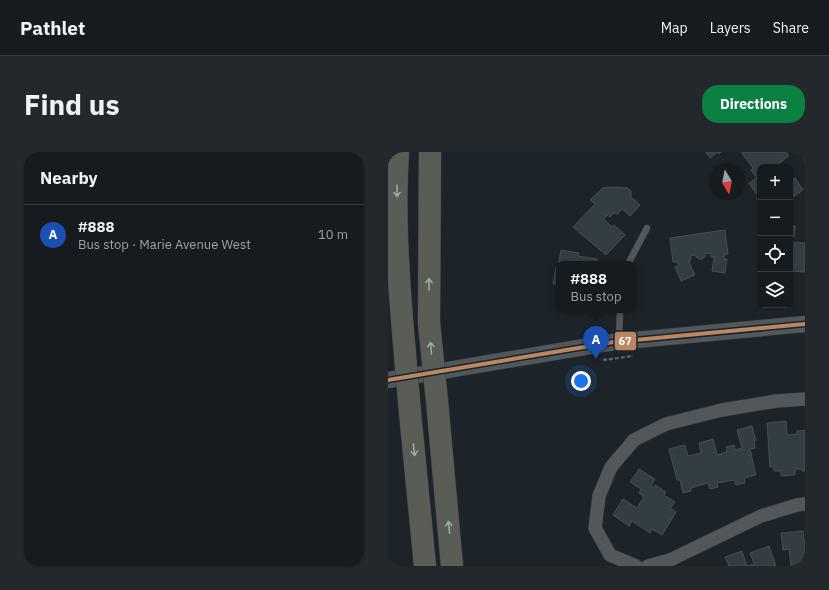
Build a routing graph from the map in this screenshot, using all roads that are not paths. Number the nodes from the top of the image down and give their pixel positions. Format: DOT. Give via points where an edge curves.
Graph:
graph roads {
  1 [pos="398,152"];
  2 [pos="430,152"];
  3 [pos="647,228"];
  4 [pos="630,261"];
  5 [pos="620,313"];
  6 [pos="805,324"];
  7 [pos="619,342"];
  8 [pos="388,380"];
  9 [pos="805,399"];
  10 [pos="805,504"];
  11 [pos="426,566"];
  12 [pos="452,566"];
  13 [pos="636,566"];
  14 [pos="648,566"];
  1 -- 11 [label="highway, one-way, bridge" via="397,255"];
  12 -- 2 [label="highway, one-way, bridge" via="429,323"];
  3 -- 4 [label="lane"];
  5 -- 7 [label="lane"];
  6 -- 7 [label="street"];
  7 -- 8 [label="street"];
  9 -- 13 [label="street" via="722,410 666,424 634,440 611,467 599,496 595,528 610,555"];
  10 -- 14 [label="street" via="797,504 761,516 670,560"];
}
